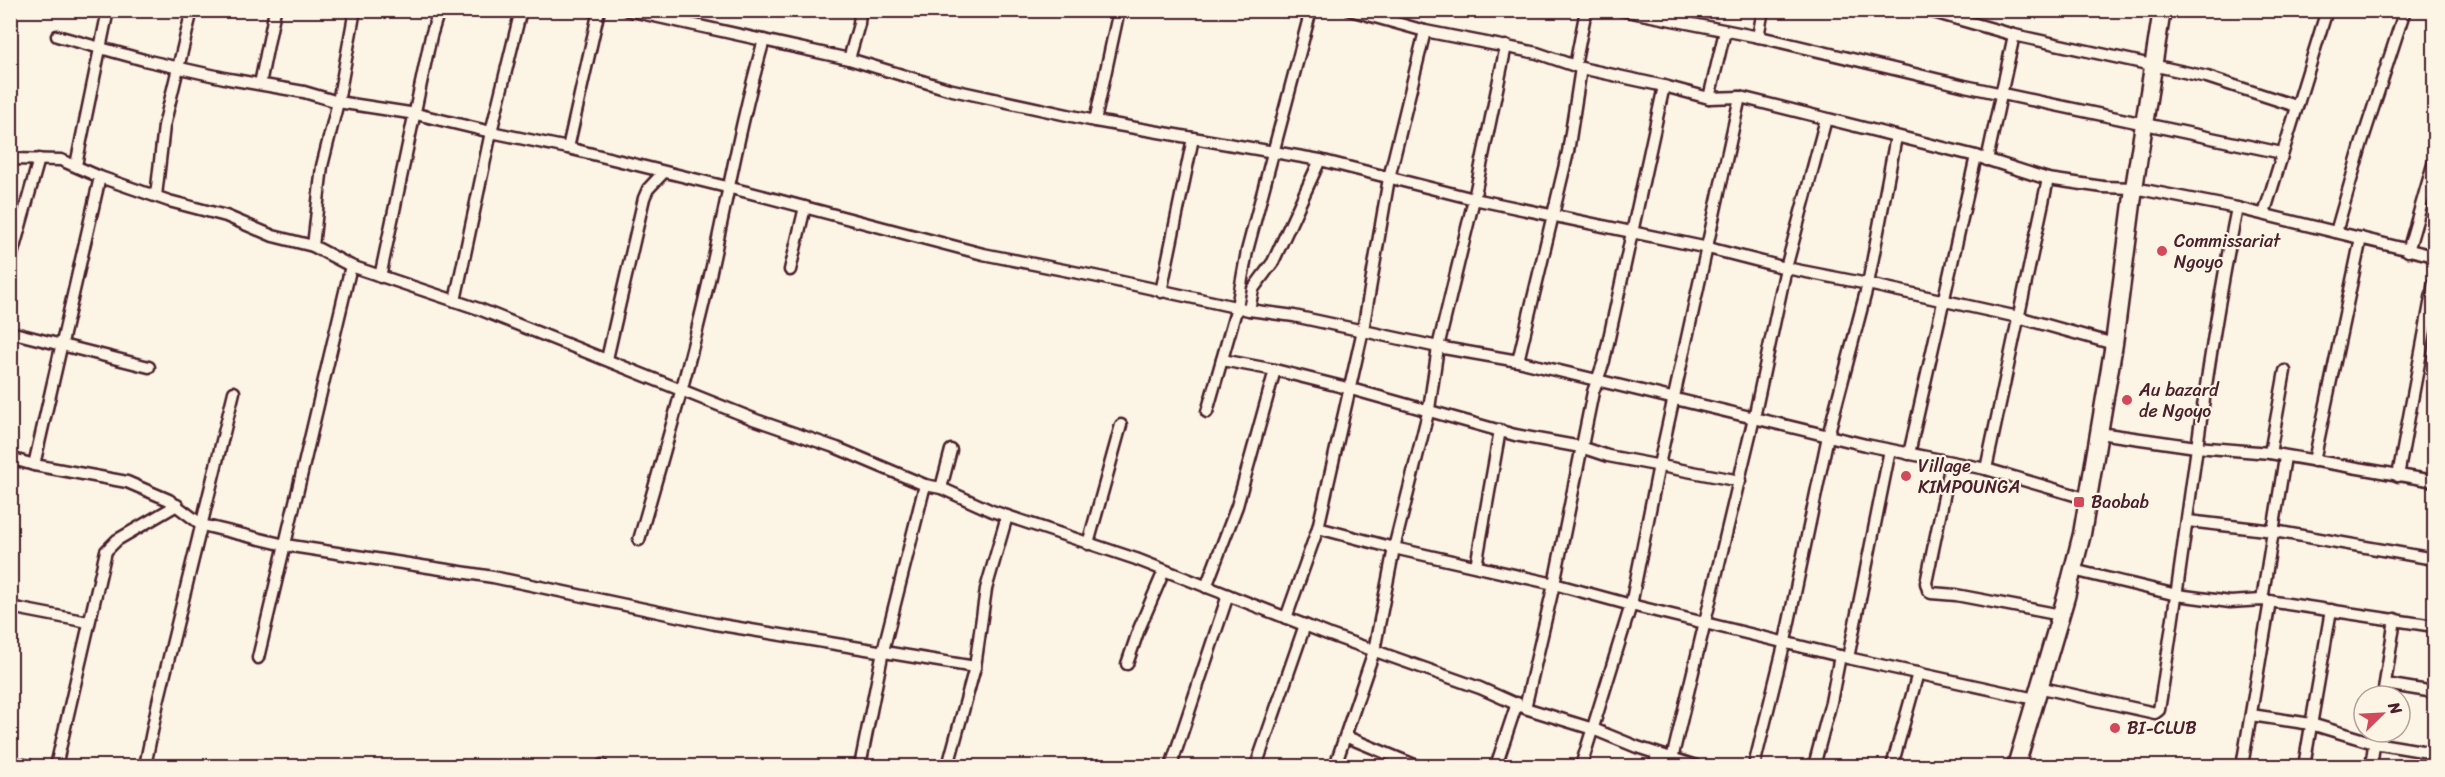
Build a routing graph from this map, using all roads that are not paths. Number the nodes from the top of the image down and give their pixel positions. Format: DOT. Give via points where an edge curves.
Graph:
graph roads {
  1 [pos="108,10"];
  2 [pos="192,10"];
  3 [pos="275,10"];
  4 [pos="355,10"];
  5 [pos="439,10"];
  6 [pos="520,10"];
  7 [pos="599,10"];
  8 [pos="627,10"];
  9 [pos="860,10"];
  10 [pos="1119,10"];
  11 [pos="1311,10"];
  12 [pos="1350,10"];
  13 [pos="1586,10"];
  14 [pos="1621,10"];
  15 [pos="1764,10"];
  16 [pos="1926,10"];
  17 [pos="2162,10"];
  18 [pos="2327,10"];
  19 [pos="2405,10"];
  20 [pos="1425,31"];
  21 [pos="1725,32"];
  22 [pos="2014,35"];
  23 [pos="57,36"];
  24 [pos="1758,37"];
  25 [pos="764,40"];
  26 [pos="1506,46"];
  27 [pos="99,48"];
  28 [pos="849,59"];
  29 [pos="2153,66"];
  30 [pos="180,67"];
  31 [pos="1578,67"];
  32 [pos="260,84"];
  33 [pos="1664,86"];
  34 [pos="2003,94"];
  35 [pos="1740,97"];
  36 [pos="1709,98"];
  37 [pos="338,102"];
  38 [pos="2296,106"];
  39 [pos="416,114"];
  40 [pos="1826,119"];
  41 [pos="1095,121"];
  42 [pos="2144,125"];
  43 [pos="491,132"];
  44 [pos="1896,137"];
  45 [pos="1193,138"];
  46 [pos="568,148"];
  47 [pos="1273,152"];
  48 [pos="2282,153"];
  49 [pos="1982,158"];
  50 [pos="10,159"];
  51 [pos="39,159"];
  52 [pos="1320,160"];
  53 [pos="2434,161"];
  54 [pos="76,165"];
  55 [pos="663,173"];
  56 [pos="100,177"];
  57 [pos="1389,178"];
  58 [pos="2048,179"];
  59 [pos="728,188"];
  60 [pos="2134,188"];
  61 [pos="156,196"];
  62 [pos="1474,199"];
  63 [pos="805,207"];
  64 [pos="2237,208"];
  65 [pos="2264,214"];
  66 [pos="1554,215"];
  67 [pos="1632,231"];
  68 [pos="2336,232"];
  69 [pos="2361,238"];
  70 [pos="314,246"];
  71 [pos="1708,248"];
  72 [pos="2408,250"];
  73 [pos="2434,256"];
  74 [pos="10,262"];
  75 [pos="351,266"];
  76 [pos="1786,268"];
  77 [pos="790,270"];
  78 [pos="380,277"];
  79 [pos="2434,282"];
  80 [pos="1868,284"];
  81 [pos="1161,292"];
  82 [pos="455,301"];
  83 [pos="1942,301"];
  84 [pos="1237,307"];
  85 [pos="1249,310"];
  86 [pos="2018,317"];
  87 [pos="1363,330"];
  88 [pos="10,332"];
  89 [pos="63,344"];
  90 [pos="2114,344"];
  91 [pos="1438,347"];
  92 [pos="607,359"];
  93 [pos="1222,360"];
  94 [pos="1518,361"];
  95 [pos="149,367"];
  96 [pos="1275,370"];
  97 [pos="2285,370"];
  98 [pos="1597,382"];
  99 [pos="1351,389"];
  100 [pos="683,391"];
  101 [pos="234,392"];
  102 [pos="1675,399"];
  103 [pos="1429,409"];
  104 [pos="1207,412"];
  105 [pos="1755,418"];
  106 [pos="1121,424"];
  107 [pos="1500,430"];
  108 [pos="2098,434"];
  109 [pos="1828,436"];
  110 [pos="1581,447"];
  111 [pos="2196,447"];
  112 [pos="951,450"];
  113 [pos="1890,450"];
  114 [pos="2270,453"];
  115 [pos="1909,454"];
  116 [pos="2285,457"];
  117 [pos="10,458"];
  118 [pos="2314,461"];
  119 [pos="1951,463"];
  120 [pos="34,465"];
  121 [pos="1659,465"];
  122 [pos="1986,469"];
  123 [pos="2398,476"];
  124 [pos="1740,481"];
  125 [pos="2434,481"];
  126 [pos="925,485"];
  127 [pos="941,488"];
  128 [pos="2088,499"];
  129 [pos="177,505"];
  130 [pos="1007,516"];
  131 [pos="2187,521"];
  132 [pos="202,525"];
  133 [pos="1318,528"];
  134 [pos="2274,531"];
  135 [pos="639,540"];
  136 [pos="1088,544"];
  137 [pos="285,545"];
  138 [pos="1394,548"];
  139 [pos="2434,559"];
  140 [pos="1476,566"];
  141 [pos="2073,570"];
  142 [pos="1164,571"];
  143 [pos="1554,584"];
  144 [pos="1206,586"];
  145 [pos="1228,595"];
  146 [pos="2177,595"];
  147 [pos="2266,601"];
  148 [pos="1631,605"];
  149 [pos="10,607"];
  150 [pos="2331,610"];
  151 [pos="2061,615"];
  152 [pos="1286,618"];
  153 [pos="2395,619"];
  154 [pos="88,622"];
  155 [pos="1706,622"];
  156 [pos="1305,625"];
  157 [pos="2434,626"];
  158 [pos="1785,641"];
  159 [pos="882,651"];
  160 [pos="1374,651"];
  161 [pos="1844,657"];
  162 [pos="258,658"];
  163 [pos="1127,664"];
  164 [pos="975,667"];
  165 [pos="1918,673"];
  166 [pos="2385,684"];
  167 [pos="2412,688"];
  168 [pos="2434,692"];
  169 [pos="2036,693"];
  170 [pos="1521,705"];
  171 [pos="2251,715"];
  172 [pos="2311,724"];
  173 [pos="1593,729"];
  174 [pos="2352,733"];
  175 [pos="1347,737"];
  176 [pos="2374,744"];
  177 [pos="2399,744"];
  178 [pos="2434,753"];
  179 [pos="1657,754"];
  180 [pos="1672,759"];
  181 [pos="10,763"];
  182 [pos="30,766"];
  183 [pos="56,766"];
  184 [pos="145,766"];
  185 [pos="860,766"];
  186 [pos="948,766"];
  187 [pos="1171,766"];
  188 [pos="1256,766"];
  189 [pos="1335,766"];
  190 [pos="1417,766"];
  191 [pos="1496,766"];
  192 [pos="1581,766"];
  193 [pos="1655,766"];
  194 [pos="1696,766"];
  195 [pos="1754,766"];
  196 [pos="1814,766"];
  197 [pos="1892,766"];
  198 [pos="2018,766"];
  199 [pos="2242,766"];
  200 [pos="2304,766"];
  201 [pos="2371,766"];
  1 -- 27 [label="street"];
  2 -- 30 [label="street"];
  3 -- 32 [label="street"];
  4 -- 37 [label="street"];
  5 -- 39 [label="street"];
  6 -- 43 [label="street"];
  7 -- 46 [label="street"];
  8 -- 25 [label="street"];
  9 -- 28 [label="street"];
  10 -- 41 [label="street"];
  11 -- 47 [label="street"];
  12 -- 20 [label="street"];
  13 -- 31 [label="street"];
  14 -- 21 [label="street"];
  15 -- 24 [label="street"];
  16 -- 22 [label="street"];
  17 -- 29 [label="highway"];
  18 -- 38 [label="street"];
  19 -- 68 [label="street"];
  20 -- 26 [label="street"];
  20 -- 57 [label="street"];
  21 -- 24 [label="street"];
  21 -- 36 [label="street"];
  22 -- 29 [label="street"];
  22 -- 34 [label="street"];
  23 -- 27 [label="street"];
  24 -- 34 [label="street"];
  25 -- 28 [label="street"];
  25 -- 59 [label="street"];
  26 -- 31 [label="street"];
  26 -- 62 [label="street"];
  27 -- 30 [label="street"];
  27 -- 54 [label="street"];
  28 -- 41 [label="street" via="948,89"];
  29 -- 38 [label="street" via="2207,77"];
  29 -- 42 [label="highway"];
  30 -- 32 [label="street"];
  30 -- 61 [label="street" via="164,126"];
  31 -- 33 [label="street"];
  31 -- 66 [label="street" via="1568,152"];
  32 -- 37 [label="street"];
  33 -- 36 [label="street"];
  33 -- 67 [label="street"];
  34 -- 42 [label="street"];
  34 -- 49 [label="street"];
  35 -- 36 [label="street"];
  35 -- 40 [label="street"];
  35 -- 71 [label="street"];
  37 -- 39 [label="street"];
  37 -- 70 [label="street" via="322,166"];
  38 -- 48 [label="street"];
  39 -- 43 [label="street"];
  39 -- 78 [label="street"];
  40 -- 44 [label="street"];
  40 -- 76 [label="street"];
  41 -- 45 [label="street"];
  42 -- 48 [label="street"];
  42 -- 60 [label="highway"];
  43 -- 46 [label="street"];
  43 -- 82 [label="street"];
  44 -- 49 [label="street"];
  44 -- 80 [label="street"];
  45 -- 47 [label="street"];
  45 -- 81 [label="street"];
  46 -- 55 [label="street"];
  47 -- 52 [label="street"];
  47 -- 84 [label="street"];
  48 -- 65 [label="street"];
  49 -- 58 [label="street"];
  49 -- 83 [label="street"];
  50 -- 51 [label="street"];
  51 -- 54 [label="street"];
  51 -- 74 [label="street"];
  52 -- 57 [label="street"];
  52 -- 85 [label="street" via="1273,262 1253,289"];
  53 -- 72 [label="street"];
  54 -- 56 [label="street"];
  55 -- 59 [label="street"];
  55 -- 92 [label="street" via="644,198"];
  56 -- 61 [label="street"];
  56 -- 89 [label="street"];
  57 -- 62 [label="street"];
  57 -- 87 [label="street"];
  58 -- 60 [label="street"];
  58 -- 86 [label="street"];
  59 -- 63 [label="street"];
  59 -- 100 [label="street"];
  60 -- 64 [label="street"];
  60 -- 90 [label="highway"];
  61 -- 70 [label="street"];
  62 -- 66 [label="street"];
  62 -- 91 [label="street"];
  63 -- 77 [label="street"];
  63 -- 81 [label="street" via="954,248"];
  64 -- 65 [label="street"];
  64 -- 111 [label="street"];
  65 -- 68 [label="street"];
  66 -- 67 [label="street"];
  66 -- 94 [label="street"];
  67 -- 71 [label="street"];
  67 -- 98 [label="street"];
  68 -- 69 [label="street"];
  69 -- 72 [label="street"];
  69 -- 118 [label="street"];
  70 -- 75 [label="street"];
  71 -- 76 [label="street"];
  71 -- 102 [label="street"];
  72 -- 73 [label="street"];
  75 -- 78 [label="street"];
  75 -- 137 [label="street"];
  76 -- 80 [label="street"];
  76 -- 105 [label="street"];
  78 -- 82 [label="street"];
  79 -- 123 [label="street"];
  80 -- 83 [label="street"];
  80 -- 109 [label="street"];
  81 -- 84 [label="street"];
  82 -- 92 [label="street"];
  83 -- 86 [label="street"];
  83 -- 115 [label="street"];
  84 -- 85 [label="street"];
  84 -- 93 [label="street"];
  85 -- 87 [label="street"];
  86 -- 90 [label="street"];
  86 -- 122 [label="street"];
  87 -- 91 [label="street"];
  87 -- 99 [label="street"];
  88 -- 89 [label="street"];
  89 -- 95 [label="street"];
  89 -- 120 [label="street"];
  90 -- 108 [label="highway"];
  91 -- 94 [label="street"];
  91 -- 103 [label="street"];
  92 -- 100 [label="street"];
  93 -- 96 [label="street"];
  93 -- 104 [label="street"];
  94 -- 98 [label="street"];
  96 -- 99 [label="street"];
  96 -- 144 [label="street" via="1237,506"];
  97 -- 114 [label="street"];
  98 -- 102 [label="street"];
  98 -- 110 [label="street"];
  99 -- 103 [label="street"];
  99 -- 133 [label="street"];
  100 -- 126 [label="street"];
  100 -- 135 [label="street"];
  101 -- 132 [label="street"];
  102 -- 105 [label="street"];
  102 -- 121 [label="street"];
  103 -- 107 [label="street"];
  103 -- 138 [label="street"];
  105 -- 109 [label="street"];
  105 -- 124 [label="street"];
  106 -- 136 [label="street"];
  107 -- 110 [label="street"];
  107 -- 140 [label="street"];
  108 -- 111 [label="street"];
  108 -- 128 [label="highway"];
  109 -- 113 [label="street"];
  109 -- 158 [label="street"];
  110 -- 121 [label="street"];
  110 -- 143 [label="street"];
  111 -- 114 [label="street"];
  111 -- 131 [label="street"];
  112 -- 127 [label="street"];
  113 -- 115 [label="street"];
  113 -- 161 [label="street"];
  114 -- 116 [label="street"];
  115 -- 119 [label="street"];
  116 -- 118 [label="street"];
  116 -- 134 [label="street"];
  117 -- 120 [label="street"];
  118 -- 123 [label="street"];
  119 -- 122 [label="street"];
  119 -- 151 [label="street" via="1926,583 1928,590"];
  120 -- 129 [label="street" via="127,482"];
  121 -- 124 [label="street"];
  121 -- 148 [label="street"];
  122 -- 128 [label="street"];
  123 -- 125 [label="street"];
  124 -- 155 [label="street"];
  126 -- 127 [label="street"];
  126 -- 159 [label="street"];
  127 -- 130 [label="street"];
  128 -- 141 [label="highway"];
  129 -- 132 [label="street"];
  129 -- 154 [label="street" via="110,545"];
  130 -- 136 [label="street"];
  130 -- 164 [label="street" via="986,589"];
  131 -- 134 [label="street"];
  131 -- 146 [label="street"];
  132 -- 137 [label="street"];
  132 -- 184 [label="street"];
  133 -- 138 [label="street"];
  133 -- 152 [label="street"];
  134 -- 139 [label="street"];
  134 -- 147 [label="street"];
  136 -- 142 [label="street"];
  137 -- 159 [label="street" via="493,577 715,624"];
  137 -- 162 [label="street"];
  138 -- 140 [label="street"];
  138 -- 160 [label="street"];
  140 -- 143 [label="street"];
  141 -- 146 [label="street"];
  141 -- 151 [label="highway"];
  142 -- 144 [label="street"];
  142 -- 163 [label="street"];
  143 -- 148 [label="street"];
  143 -- 170 [label="street"];
  144 -- 145 [label="street"];
  145 -- 152 [label="street"];
  145 -- 187 [label="street"];
  146 -- 147 [label="street" via="2230,602"];
  146 -- 169 [label="street" via="2158,712"];
  147 -- 150 [label="street"];
  147 -- 171 [label="street"];
  148 -- 155 [label="street"];
  148 -- 173 [label="street"];
  149 -- 154 [label="street"];
  150 -- 153 [label="street"];
  150 -- 172 [label="street"];
  151 -- 169 [label="highway"];
  152 -- 156 [label="street"];
  153 -- 157 [label="street"];
  153 -- 166 [label="street"];
  154 -- 183 [label="street"];
  155 -- 158 [label="street"];
  155 -- 180 [label="street"];
  156 -- 160 [label="street"];
  156 -- 188 [label="street"];
  158 -- 161 [label="street"];
  158 -- 195 [label="street"];
  159 -- 164 [label="street"];
  159 -- 185 [label="street"];
  160 -- 170 [label="street"];
  160 -- 175 [label="street"];
  161 -- 165 [label="street"];
  161 -- 196 [label="street"];
  164 -- 186 [label="street"];
  165 -- 169 [label="street"];
  165 -- 197 [label="street"];
  167 -- 168 [label="street"];
  169 -- 198 [label="highway"];
  170 -- 173 [label="street"];
  170 -- 191 [label="street"];
  171 -- 172 [label="street"];
  171 -- 199 [label="street"];
  172 -- 174 [label="street"];
  172 -- 200 [label="street"];
  173 -- 179 [label="street"];
  173 -- 192 [label="street"];
  175 -- 189 [label="street"];
  175 -- 190 [label="street"];
  176 -- 201 [label="street"];
  177 -- 178 [label="street"];
  179 -- 180 [label="street"];
  179 -- 193 [label="street"];
  180 -- 194 [label="street"];
  181 -- 182 [label="street"];
}
